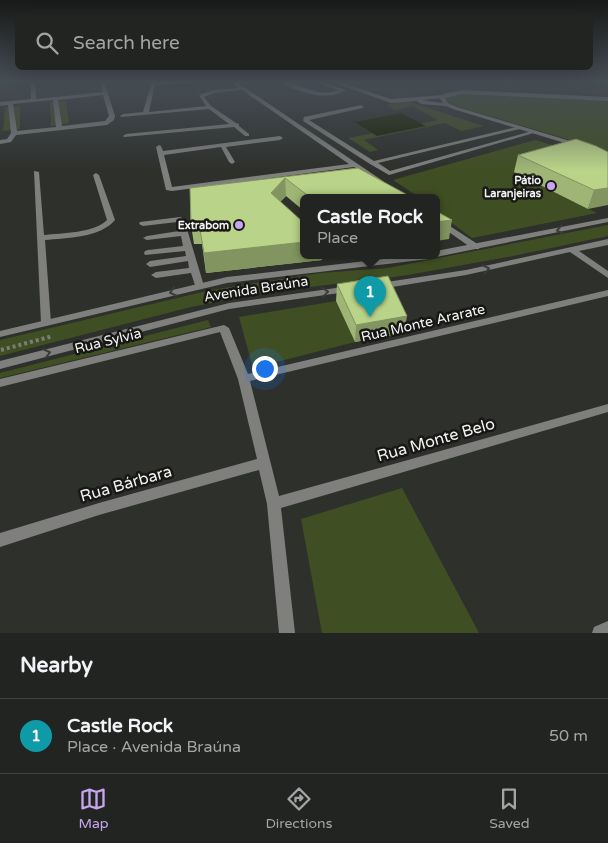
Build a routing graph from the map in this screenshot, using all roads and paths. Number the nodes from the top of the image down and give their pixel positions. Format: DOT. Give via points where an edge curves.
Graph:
graph roads {
  1 [pos="11,111"];
  2 [pos="56,111"];
  3 [pos="110,111"];
  4 [pos="172,111"];
  5 [pos="215,111"];
  6 [pos="274,111"];
  7 [pos="341,111"];
  8 [pos="466,111"];
  9 [pos="146,113"];
  10 [pos="123,116"];
  11 [pos="237,125"];
  12 [pos="59,128"];
  13 [pos="521,128"];
  14 [pos="534,132"];
  15 [pos="14,133"];
  16 [pos="248,135"];
  17 [pos="126,136"];
  18 [pos="280,138"];
  19 [pos="0,142"];
  20 [pos="223,146"];
  21 [pos="588,149"];
  22 [pos="232,162"];
  23 [pos="372,163"];
  24 [pos="356,165"];
  25 [pos="36,172"];
  26 [pos="96,175"];
  27 [pos="387,186"];
  28 [pos="608,220"];
  29 [pos="440,222"];
  30 [pos="143,224"];
  31 [pos="184,233"];
  32 [pos="41,238"];
  33 [pos="147,238"];
  34 [pos="608,242"];
  35 [pos="476,247"];
  36 [pos="188,248"];
  37 [pos="571,249"];
  38 [pos="148,253"];
  39 [pos="440,253"];
  40 [pos="191,258"];
  41 [pos="402,259"];
  42 [pos="150,264"];
  43 [pos="195,270"];
  44 [pos="156,275"];
  45 [pos="608,275"];
  46 [pos="199,286"];
  47 [pos="608,293"];
  48 [pos="46,323"];
  49 [pos="0,334"];
  50 [pos="0,365"];
  51 [pos="244,379"];
  52 [pos="0,383"];
  53 [pos="608,408"];
  54 [pos="263,463"];
  55 [pos="274,504"];
  56 [pos="0,540"];
  57 [pos="608,629"];
  58 [pos="287,633"];
  59 [pos="600,633"];
  1 -- 15 [label="street"];
  2 -- 12 [label="street"];
  3 -- 12 [label="street" via="112,120"];
  4 -- 9 [label="street"];
  5 -- 11 [label="street"];
  6 -- 24 [label="street"];
  7 -- 23 [label="street" via="316,115 306,118 306,121"];
  8 -- 13 [label="street"];
  9 -- 10 [label="street"];
  11 -- 16 [label="street"];
  11 -- 17 [label="street"];
  12 -- 15 [label="street"];
  13 -- 14 [label="street"];
  13 -- 23 [label="street"];
  14 -- 21 [label="street"];
  14 -- 23 [label="street" via="392,172"];
  15 -- 19 [label="street" via="8,141"];
  18 -- 20 [label="street"];
  20 -- 22 [label="street"];
  20 -- 24 [label="street" via="160,150 169,188"];
  24 -- 27 [label="street"];
  25 -- 32 [label="street"];
  26 -- 32 [label="street" via="112,220 110,224 100,229"];
  28 -- 35 [label="street, one-way"];
  29 -- 35 [label="street"];
  30 -- 31 [label="street" via="180,219"];
  31 -- 33 [label="street"];
  31 -- 36 [label="street"];
  32 -- 48 [label="street"];
  34 -- 37 [label="street, Avenida Braúna"];
  35 -- 39 [label="street"];
  36 -- 38 [label="street"];
  36 -- 40 [label="street"];
  37 -- 45 [label="street"];
  50 -- 37 [label="street, Avenida Braúna, one-way" via="229,306 413,282"];
  40 -- 42 [label="street"];
  40 -- 43 [label="street"];
  41 -- 46 [label="street, Avenida Braúna" via="268,274"];
  43 -- 44 [label="street"];
  43 -- 46 [label="street"];
  46 -- 48 [label="street, Avenida Braúna, one-way"];
  47 -- 51 [label="street, Rua Monte Ararate"];
  48 -- 49 [label="street, Avenida Braúna"];
  51 -- 52 [label="street, Rua Sylvia" via="224,328"];
  51 -- 54 [label="street"];
  53 -- 55 [label="street, Rua Monte Belo"];
  54 -- 55 [label="street"];
  54 -- 56 [label="street, Rua Bárbara"];
  55 -- 58 [label="street"];
  57 -- 59 [label="street"];
}
